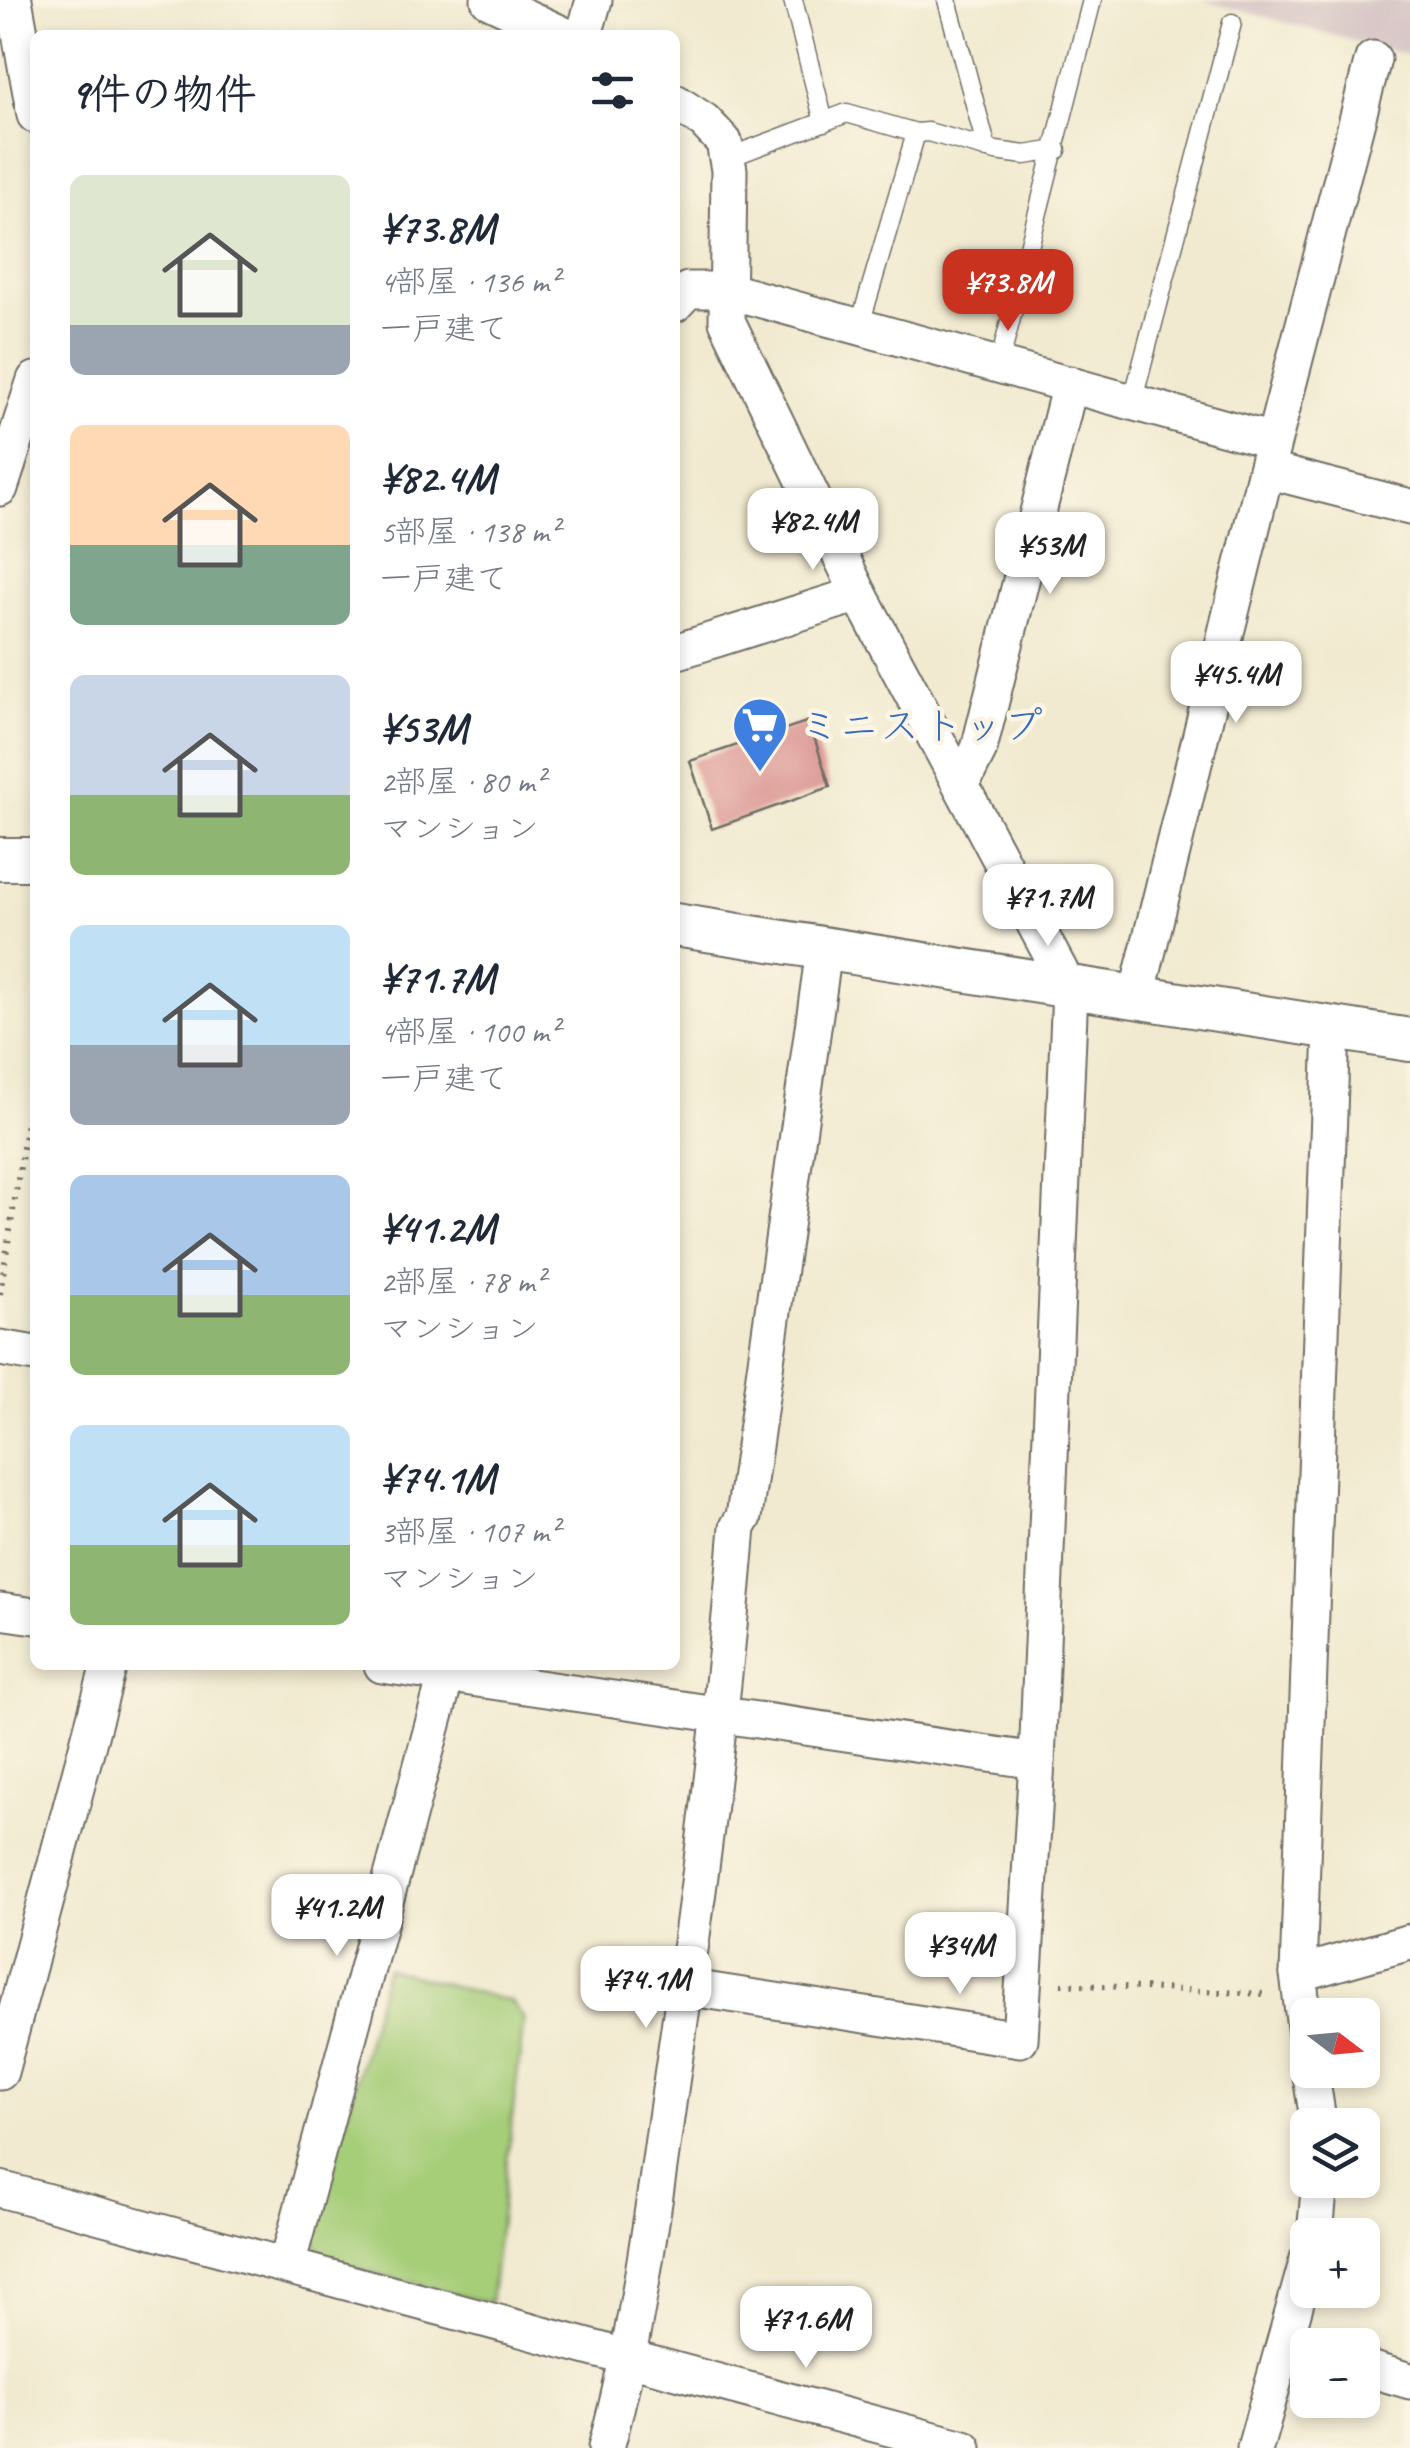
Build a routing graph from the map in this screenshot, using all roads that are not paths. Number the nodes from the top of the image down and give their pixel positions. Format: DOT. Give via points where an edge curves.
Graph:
graph roads {
  1 [pos="14,0"];
  2 [pos="489,0"];
  3 [pos="594,0"];
  4 [pos="793,0"];
  5 [pos="947,0"];
  6 [pos="1092,0"];
  7 [pos="1232,23"];
  8 [pos="553,30"];
  9 [pos="585,30"];
  10 [pos="1373,59"];
  11 [pos="30,88"];
  12 [pos="680,106"];
  13 [pos="824,122"];
  14 [pos="916,133"];
  15 [pos="987,149"];
  16 [pos="1057,150"];
  17 [pos="727,158"];
  18 [pos="726,290"];
  19 [pos="680,299"];
  20 [pos="859,328"];
  21 [pos="999,365"];
  22 [pos="1070,384"];
  23 [pos="30,395"];
  24 [pos="1132,403"];
  25 [pos="1269,455"];
  26 [pos="0,488"];
  27 [pos="1410,507"];
  28 [pos="859,594"];
  29 [pos="680,650"];
  30 [pos="961,785"];
  31 [pos="680,927"];
  32 [pos="824,950"];
  33 [pos="1070,990"];
  34 [pos="1137,995"];
  35 [pos="1332,1029"];
  36 [pos="1410,1040"];
  37 [pos="0,1348"];
  38 [pos="30,1353"];
  39 [pos="0,1611"];
  40 [pos="30,1615"];
  41 [pos="108,1670"];
  42 [pos="449,1670"];
  43 [pos="723,1715"];
  44 [pos="1036,1762"];
  45 [pos="1410,1942"];
  46 [pos="1299,1985"];
  47 [pos="685,1988"];
  48 [pos="1301,1998"];
  49 [pos="0,2072"];
  50 [pos="0,2188"];
  51 [pos="288,2266"];
  52 [pos="631,2357"];
  53 [pos="1290,2360"];
  54 [pos="1380,2372"];
  55 [pos="1410,2381"];
  56 [pos="606,2448"];
  57 [pos="964,2448"];
  58 [pos="1255,2448"];
  1 -- 11 [label="street"];
  2 -- 8 [label="street"];
  3 -- 9 [label="street"];
  4 -- 13 [label="lane"];
  5 -- 15 [label="lane"];
  6 -- 16 [label="lane"];
  7 -- 24 [label="lane"];
  10 -- 25 [label="street"];
  12 -- 17 [label="street" via="724,142"];
  13 -- 14 [label="lane" via="846,113"];
  13 -- 17 [label="lane"];
  14 -- 15 [label="lane"];
  14 -- 20 [label="lane"];
  15 -- 16 [label="lane" via="1025,155"];
  16 -- 21 [label="lane"];
  17 -- 18 [label="street"];
  18 -- 19 [label="street" via="688,290"];
  18 -- 20 [label="street"];
  18 -- 28 [label="street" via="727,321"];
  20 -- 21 [label="street"];
  21 -- 22 [label="street"];
  22 -- 24 [label="street"];
  22 -- 30 [label="street" via="979,749"];
  23 -- 26 [label="street"];
  24 -- 25 [label="street"];
  25 -- 27 [label="street"];
  25 -- 34 [label="street"];
  28 -- 29 [label="street"];
  28 -- 30 [label="street"];
  30 -- 33 [label="street"];
  31 -- 32 [label="street"];
  32 -- 33 [label="street"];
  32 -- 43 [label="street" via="738,1527"];
  33 -- 34 [label="street"];
  33 -- 44 [label="street"];
  34 -- 35 [label="street"];
  35 -- 36 [label="street"];
  35 -- 46 [label="street"];
  37 -- 38 [label="street"];
  39 -- 40 [label="street"];
  41 -- 49 [label="street"];
  42 -- 43 [label="street"];
  42 -- 51 [label="street"];
  43 -- 44 [label="street"];
  43 -- 47 [label="street"];
  44 -- 47 [label="street" via="1020,2039"];
  45 -- 46 [label="street"];
  46 -- 48 [label="street"];
  47 -- 52 [label="street"];
  50 -- 51 [label="street"];
  51 -- 52 [label="street"];
  52 -- 56 [label="street"];
  52 -- 57 [label="street"];
  53 -- 58 [label="street"];
  54 -- 55 [label="street"];
}
